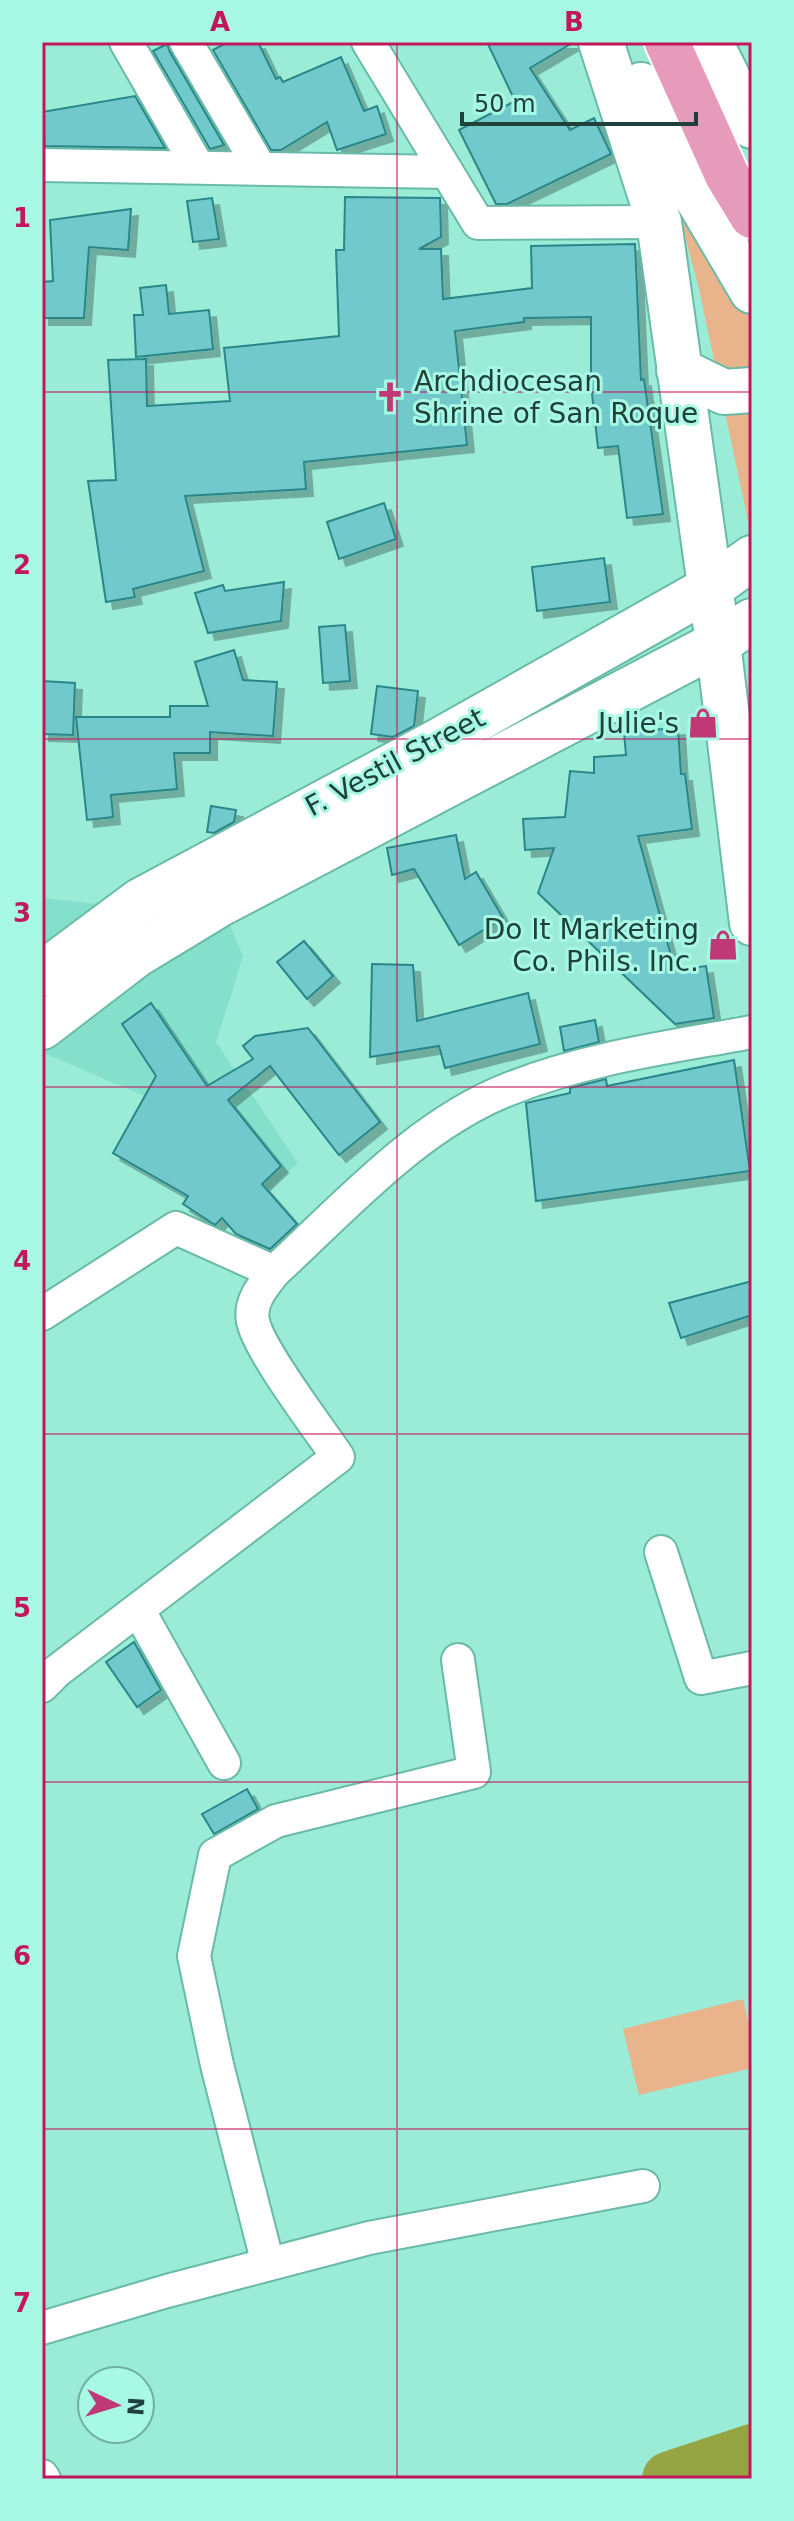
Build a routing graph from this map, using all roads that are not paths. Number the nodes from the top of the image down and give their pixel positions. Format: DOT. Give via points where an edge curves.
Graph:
graph roads {
  1 [pos="126,42"];
  2 [pos="186,42"];
  3 [pos="368,42"];
  4 [pos="601,42"];
  5 [pos="623,42"];
  6 [pos="667,42"];
  7 [pos="710,42"];
  8 [pos="752,126"];
  9 [pos="42,165"];
  10 [pos="198,167"];
  11 [pos="260,168"];
  12 [pos="447,172"];
  13 [pos="752,216"];
  14 [pos="659,222"];
  15 [pos="752,291"];
  16 [pos="679,370"];
  17 [pos="752,390"];
  18 [pos="752,558"];
  19 [pos="710,588"];
  20 [pos="735,632"];
  21 [pos="752,923"];
  22 [pos="42,974"];
  23 [pos="42,1027"];
  24 [pos="752,1032"];
  25 [pos="274,1272"];
  26 [pos="42,1314"];
  27 [pos="661,1552"];
  28 [pos="139,1611"];
  29 [pos="458,1660"];
  30 [pos="752,1668"];
  31 [pos="42,1686"];
  32 [pos="224,1763"];
  33 [pos="643,2186"];
  34 [pos="268,2264"];
  35 [pos="42,2328"];
  1 -- 10 [label="street"];
  2 -- 11 [label="street"];
  3 -- 12 [label="street"];
  4 -- 14 [label="main road"];
  5 -- 15 [label="main road" via="673,157"];
  6 -- 13 [label="main road" via="727,175"];
  7 -- 8 [label="main road"];
  9 -- 10 [label="street"];
  10 -- 11 [label="street"];
  11 -- 12 [label="street"];
  12 -- 14 [label="street" via="478,223"];
  14 -- 16 [label="main road"];
  16 -- 17 [label="main road" via="724,392"];
  16 -- 19 [label="main road"];
  18 -- 19 [label="main road, F. Vestil Street"];
  19 -- 20 [label="main road"];
  19 -- 22 [label="main road, F. Vestil Street" via="140,901"];
  20 -- 21 [label="main road"];
  20 -- 23 [label="main road, F. Vestil Street" via="220,904 136,955"];
  24 -- 25 [label="street" via="582,1065 507,1089 414,1145"];
  25 -- 26 [label="street" via="176,1228"];
  25 -- 28 [label="street" via="256,1296 252,1320 338,1457"];
  27 -- 30 [label="street" via="701,1678"];
  28 -- 31 [label="street"];
  28 -- 32 [label="street"];
  29 -- 34 [label="street" via="474,1772 276,1821 215,1855 194,1956"];
  33 -- 34 [label="street" via="369,2238"];
  34 -- 35 [label="street"];
}
